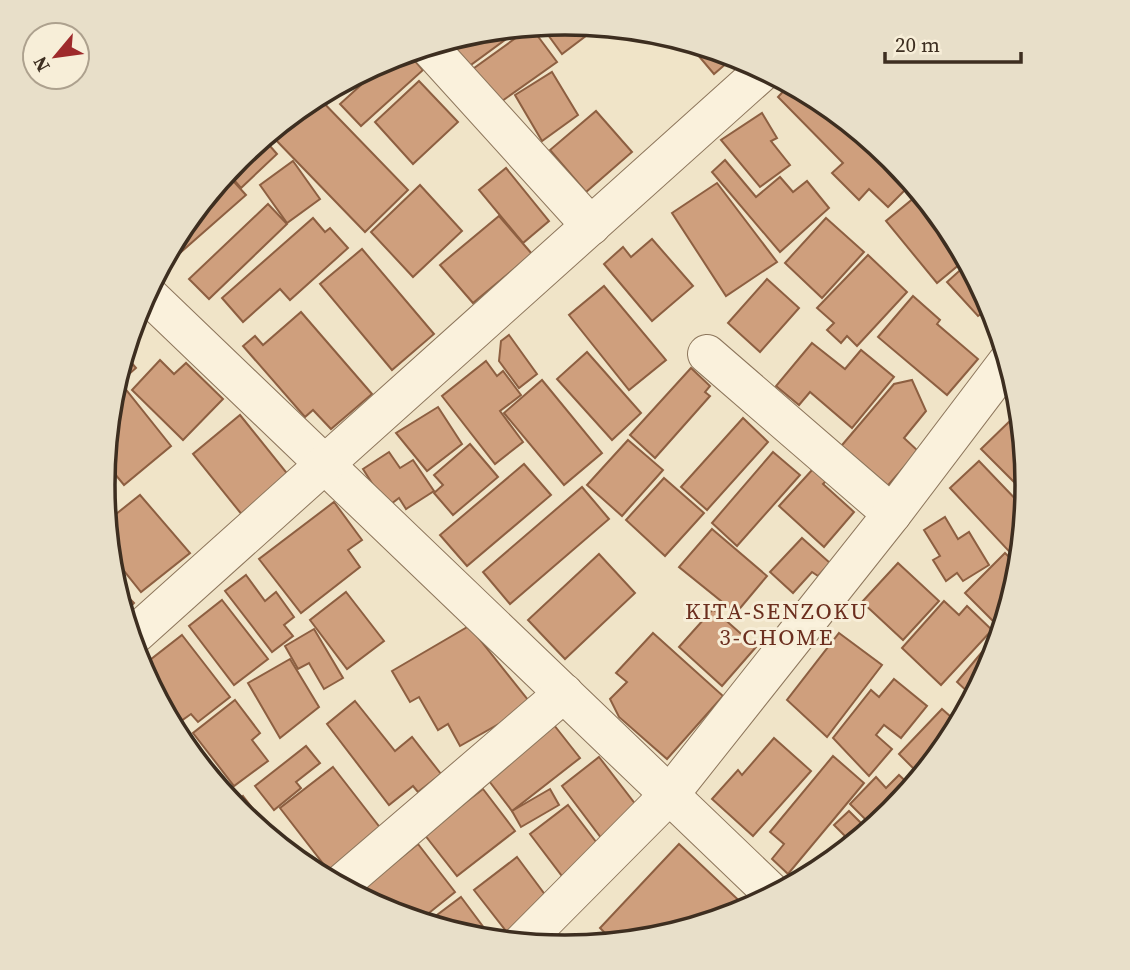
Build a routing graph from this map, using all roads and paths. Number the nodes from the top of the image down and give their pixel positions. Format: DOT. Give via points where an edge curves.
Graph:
graph roads {
  1 [pos="435,54"];
  2 [pos="756,77"];
  3 [pos="590,226"];
  4 [pos="154,301"];
  5 [pos="707,354"];
  6 [pos="1000,370"];
  7 [pos="324,463"];
  8 [pos="892,514"];
  9 [pos="139,631"];
  10 [pos="564,693"];
  11 [pos="670,794"];
  12 [pos="347,879"];
  13 [pos="766,888"];
  14 [pos="531,934"];
  1 -- 3 [label="street"];
  2 -- 3 [label="street"];
  3 -- 7 [label="street"];
  4 -- 7 [label="street"];
  5 -- 8 [label="street"];
  6 -- 8 [label="street"];
  7 -- 9 [label="street"];
  7 -- 10 [label="street"];
  8 -- 11 [label="street"];
  10 -- 11 [label="street"];
  10 -- 12 [label="street"];
  11 -- 13 [label="street"];
  11 -- 14 [label="street"];
}
